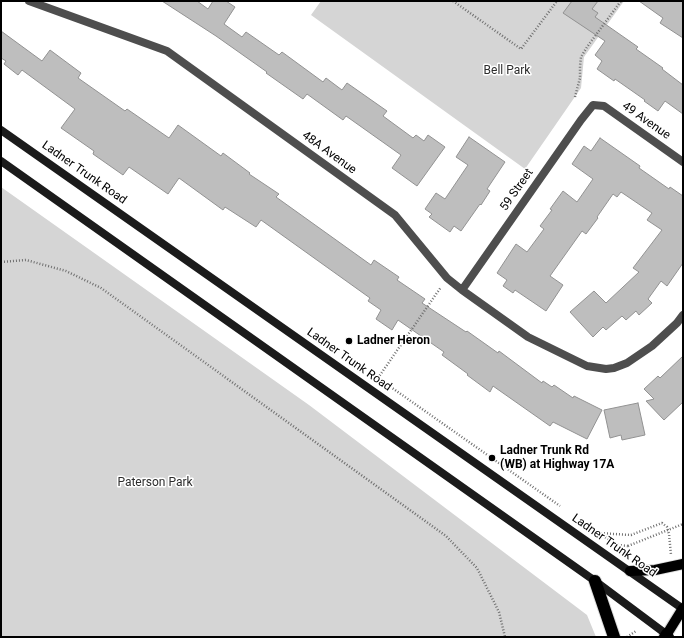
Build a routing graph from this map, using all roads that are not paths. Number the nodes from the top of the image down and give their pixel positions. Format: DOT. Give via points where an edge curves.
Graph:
graph roads {
  1 [pos="29,1"];
  2 [pos="593,105"];
  3 [pos="1,130"];
  4 [pos="1,161"];
  5 [pos="683,162"];
  6 [pos="462,290"];
  7 [pos="683,315"];
  8 [pos="683,564"];
  9 [pos="630,571"];
  10 [pos="595,581"];
  11 [pos="683,609"];
  12 [pos="667,636"];
  13 [pos="614,637"];
  1 -- 6 [label="street, 48A Avenue" via="167,51 395,215 447,278"];
  2 -- 5 [label="street, 49 Avenue" via="604,106"];
  2 -- 6 [label="street, 59 Street"];
  3 -- 9 [label="main road, Ladner Trunk Road"];
  4 -- 10 [label="main road"];
  6 -- 7 [label="street, 48A Avenue" via="528,337 587,366 606,369 627,363 652,346"];
  8 -- 9 [label="main road" via="655,570"];
  9 -- 11 [label="main road, Ladner Trunk Road"];
  10 -- 12 [label="main road"];
  10 -- 13 [label="highway"];
  11 -- 12 [label="main road"];
}
